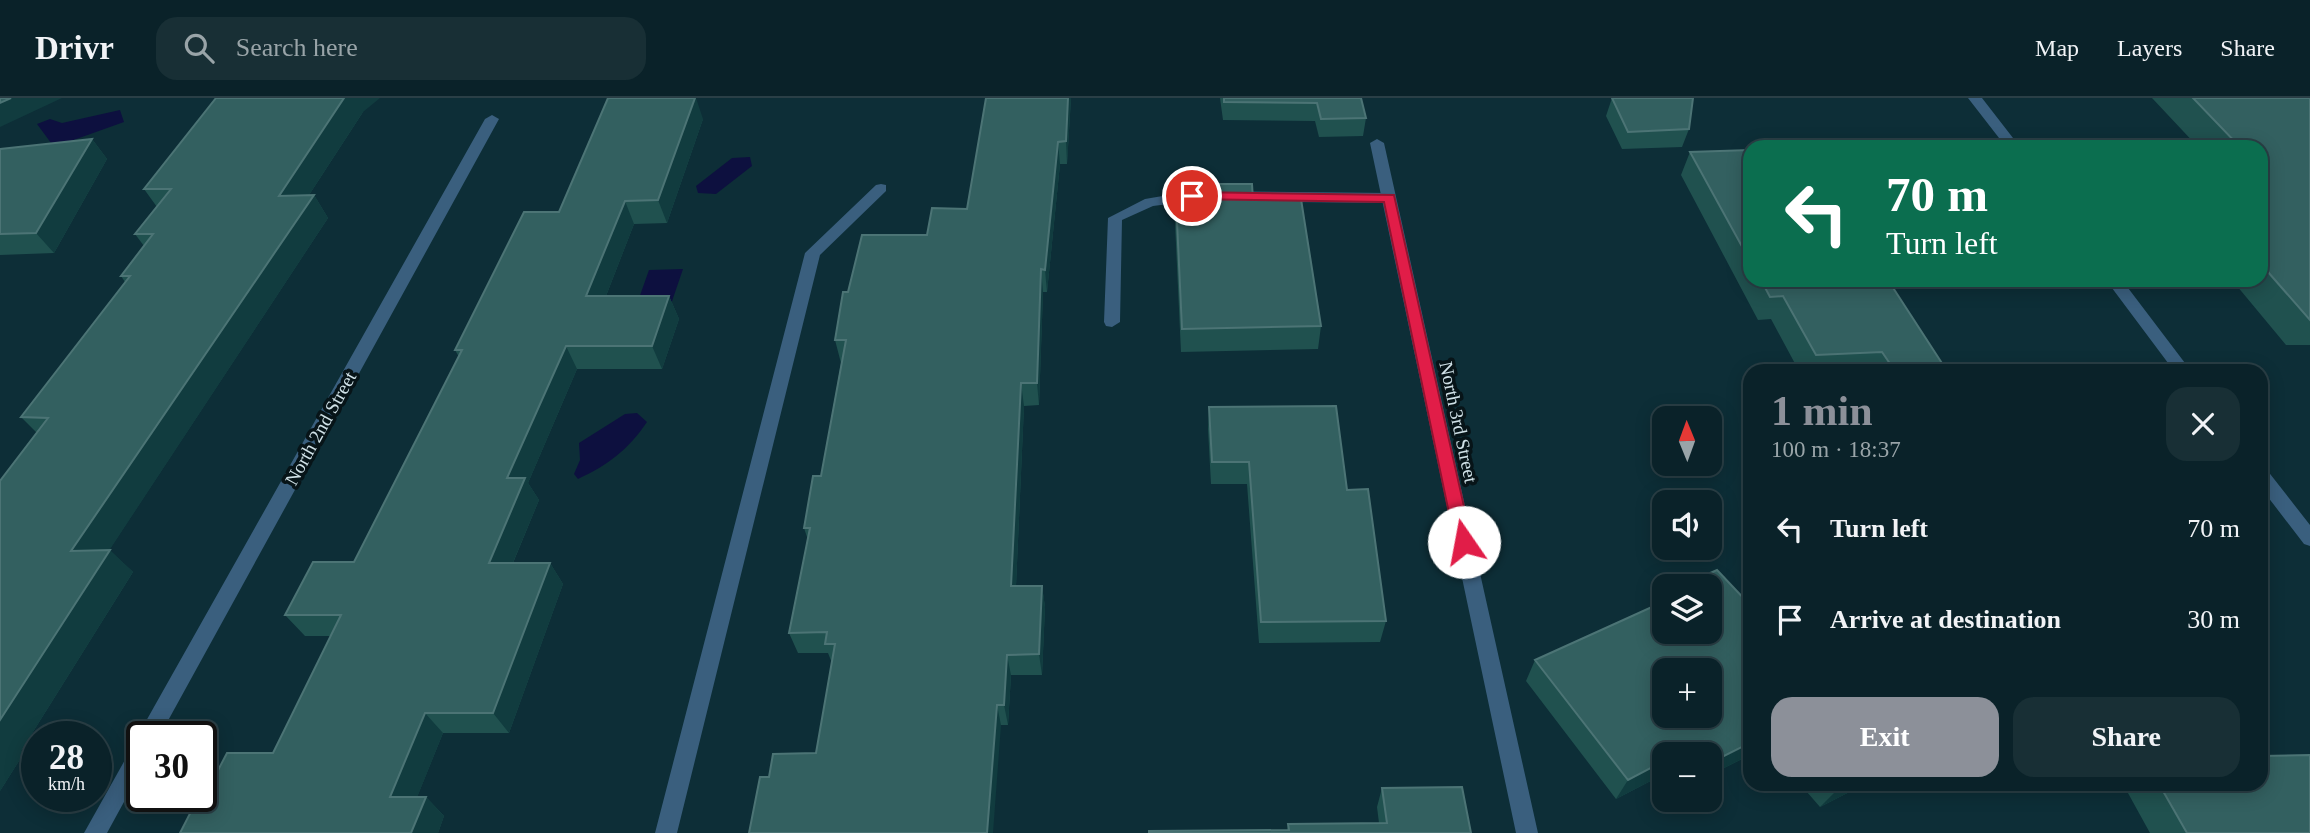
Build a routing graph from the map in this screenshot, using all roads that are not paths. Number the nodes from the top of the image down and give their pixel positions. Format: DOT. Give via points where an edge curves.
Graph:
graph roads {
  1 [pos="1975,98"];
  2 [pos="492,119"];
  3 [pos="2008,140"];
  4 [pos="1377,143"];
  5 [pos="881,188"];
  6 [pos="1389,198"];
  7 [pos="2119,287"];
  8 [pos="1112,322"];
  9 [pos="2178,364"];
  10 [pos="2268,484"];
  11 [pos="2310,539"];
  12 [pos="157,721"];
  13 [pos="126,778"];
  14 [pos="95,833"];
  15 [pos="666,833"];
  16 [pos="1527,833"];
  1 -- 3 [label="street"];
  2 -- 12 [label="street, North 2nd Street"];
  4 -- 6 [label="street, North 3rd Street"];
  5 -- 15 [label="street" via="813,253"];
  6 -- 8 [label="street" via="1192,196 1150,202 1115,218"];
  6 -- 16 [label="street, North 3rd Street"];
  7 -- 9 [label="street"];
  10 -- 11 [label="street"];
  13 -- 14 [label="street"];
}
